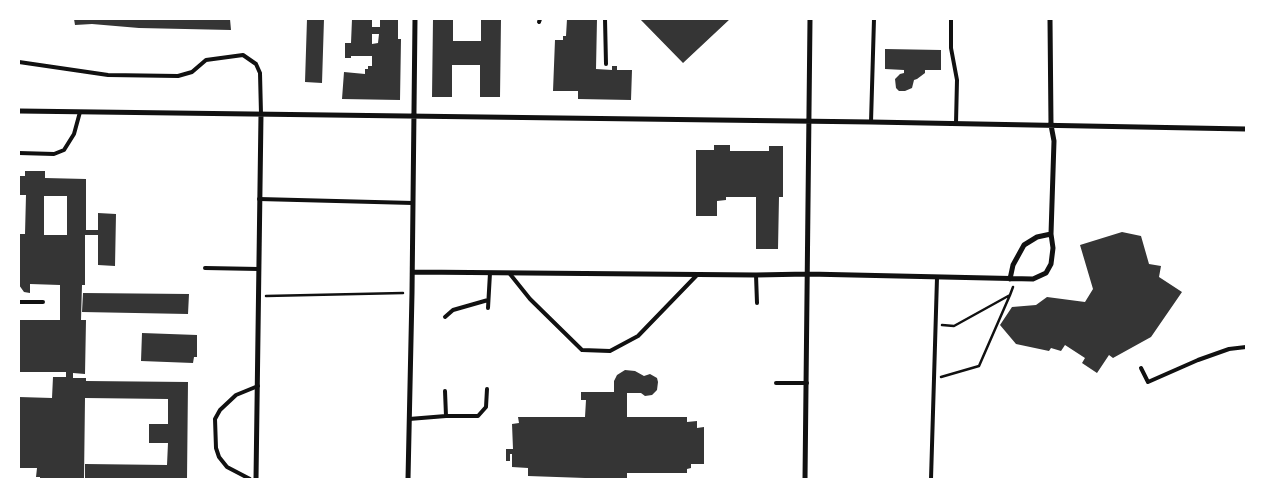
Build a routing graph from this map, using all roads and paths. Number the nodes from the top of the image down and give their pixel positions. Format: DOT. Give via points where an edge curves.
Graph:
graph roads {
  1 [pos="415,19"];
  2 [pos="605,19"];
  3 [pos="810,19"];
  4 [pos="874,19"];
  5 [pos="952,19"];
  6 [pos="1050,19"];
  7 [pos="19,62"];
  8 [pos="606,64"];
  9 [pos="19,111"];
  10 [pos="80,112"];
  11 [pos="261,114"];
  12 [pos="413,116"];
  13 [pos="809,121"];
  14 [pos="871,122"];
  15 [pos="956,123"];
  16 [pos="1051,125"];
  17 [pos="1246,130"];
  18 [pos="19,153"];
  19 [pos="259,199"];
  20 [pos="413,203"];
  21 [pos="1051,234"];
  22 [pos="205,268"];
  23 [pos="259,269"];
  24 [pos="413,272"];
  25 [pos="490,273"];
  26 [pos="510,274"];
  27 [pos="698,274"];
  28 [pos="808,274"];
  29 [pos="756,275"];
  30 [pos="937,278"];
  31 [pos="1013,280"];
  32 [pos="412,293"];
  33 [pos="1010,295"];
  34 [pos="259,296"];
  35 [pos="488,300"];
  36 [pos="19,302"];
  37 [pos="43,302"];
  38 [pos="757,303"];
  39 [pos="488,308"];
  40 [pos="445,316"];
  41 [pos="935,325"];
  42 [pos="1246,348"];
  43 [pos="1140,368"];
  44 [pos="933,380"];
  45 [pos="807,383"];
  46 [pos="776,384"];
  47 [pos="258,386"];
  48 [pos="487,389"];
  49 [pos="446,391"];
  50 [pos="446,416"];
  51 [pos="409,418"];
  52 [pos="250,479"];
  53 [pos="256,479"];
  54 [pos="408,479"];
  55 [pos="805,479"];
  56 [pos="931,479"];
  1 -- 12 [label="street"];
  2 -- 8 [label="lane"];
  3 -- 13 [label="street"];
  4 -- 14 [label="lane"];
  5 -- 15 [label="lane" via="951,48 957,80"];
  6 -- 16 [label="street"];
  7 -- 11 [label="lane" via="108,75 178,76 192,72 206,60 243,55 256,64 260,74"];
  9 -- 10 [label="street"];
  10 -- 11 [label="street"];
  10 -- 18 [label="lane" via="74,134 64,150 54,154"];
  11 -- 12 [label="street"];
  11 -- 19 [label="street"];
  12 -- 13 [label="street"];
  12 -- 20 [label="street"];
  13 -- 14 [label="street"];
  13 -- 28 [label="street"];
  14 -- 15 [label="street"];
  15 -- 16 [label="street"];
  16 -- 17 [label="street"];
  16 -- 21 [label="street" via="1054,141"];
  19 -- 20 [label="lane"];
  19 -- 23 [label="street"];
  20 -- 24 [label="street"];
  21 -- 31 [label="street" via="1037,237 1024,246 1013,265"];
  21 -- 31 [label="street" via="1051,264 1046,273 1033,279"];
  22 -- 23 [label="lane"];
  23 -- 34 [label="street"];
  24 -- 25 [label="street"];
  24 -- 32 [label="street"];
  25 -- 26 [label="street"];
  25 -- 35 [label="lane"];
  26 -- 27 [label="street"];
  26 -- 27 [label="lane" via="530,299 582,350 610,351 638,336"];
  27 -- 29 [label="street"];
  28 -- 29 [label="street"];
  28 -- 30 [label="street"];
  28 -- 45 [label="street"];
  29 -- 38 [label="lane"];
  30 -- 31 [label="street"];
  30 -- 41 [label="lane"];
  31 -- 33 [label="path"];
  32 -- 34 [label="path"];
  32 -- 51 [label="street"];
  33 -- 41 [label="path" via="954,326"];
  33 -- 44 [label="path" via="979,366"];
  34 -- 47 [label="street"];
  35 -- 39 [label="lane"];
  35 -- 40 [label="lane" via="453,310"];
  36 -- 37 [label="lane"];
  41 -- 44 [label="lane"];
  42 -- 43 [label="lane" via="1229,349 1148,382"];
  44 -- 56 [label="lane"];
  45 -- 46 [label="lane"];
  45 -- 55 [label="street"];
  47 -- 52 [label="lane" via="236,395 215,419 219,456 227,467"];
  47 -- 53 [label="street"];
  48 -- 50 [label="lane" via="486,406 478,416"];
  49 -- 50 [label="lane"];
  50 -- 51 [label="lane"];
  51 -- 54 [label="street"];
}
